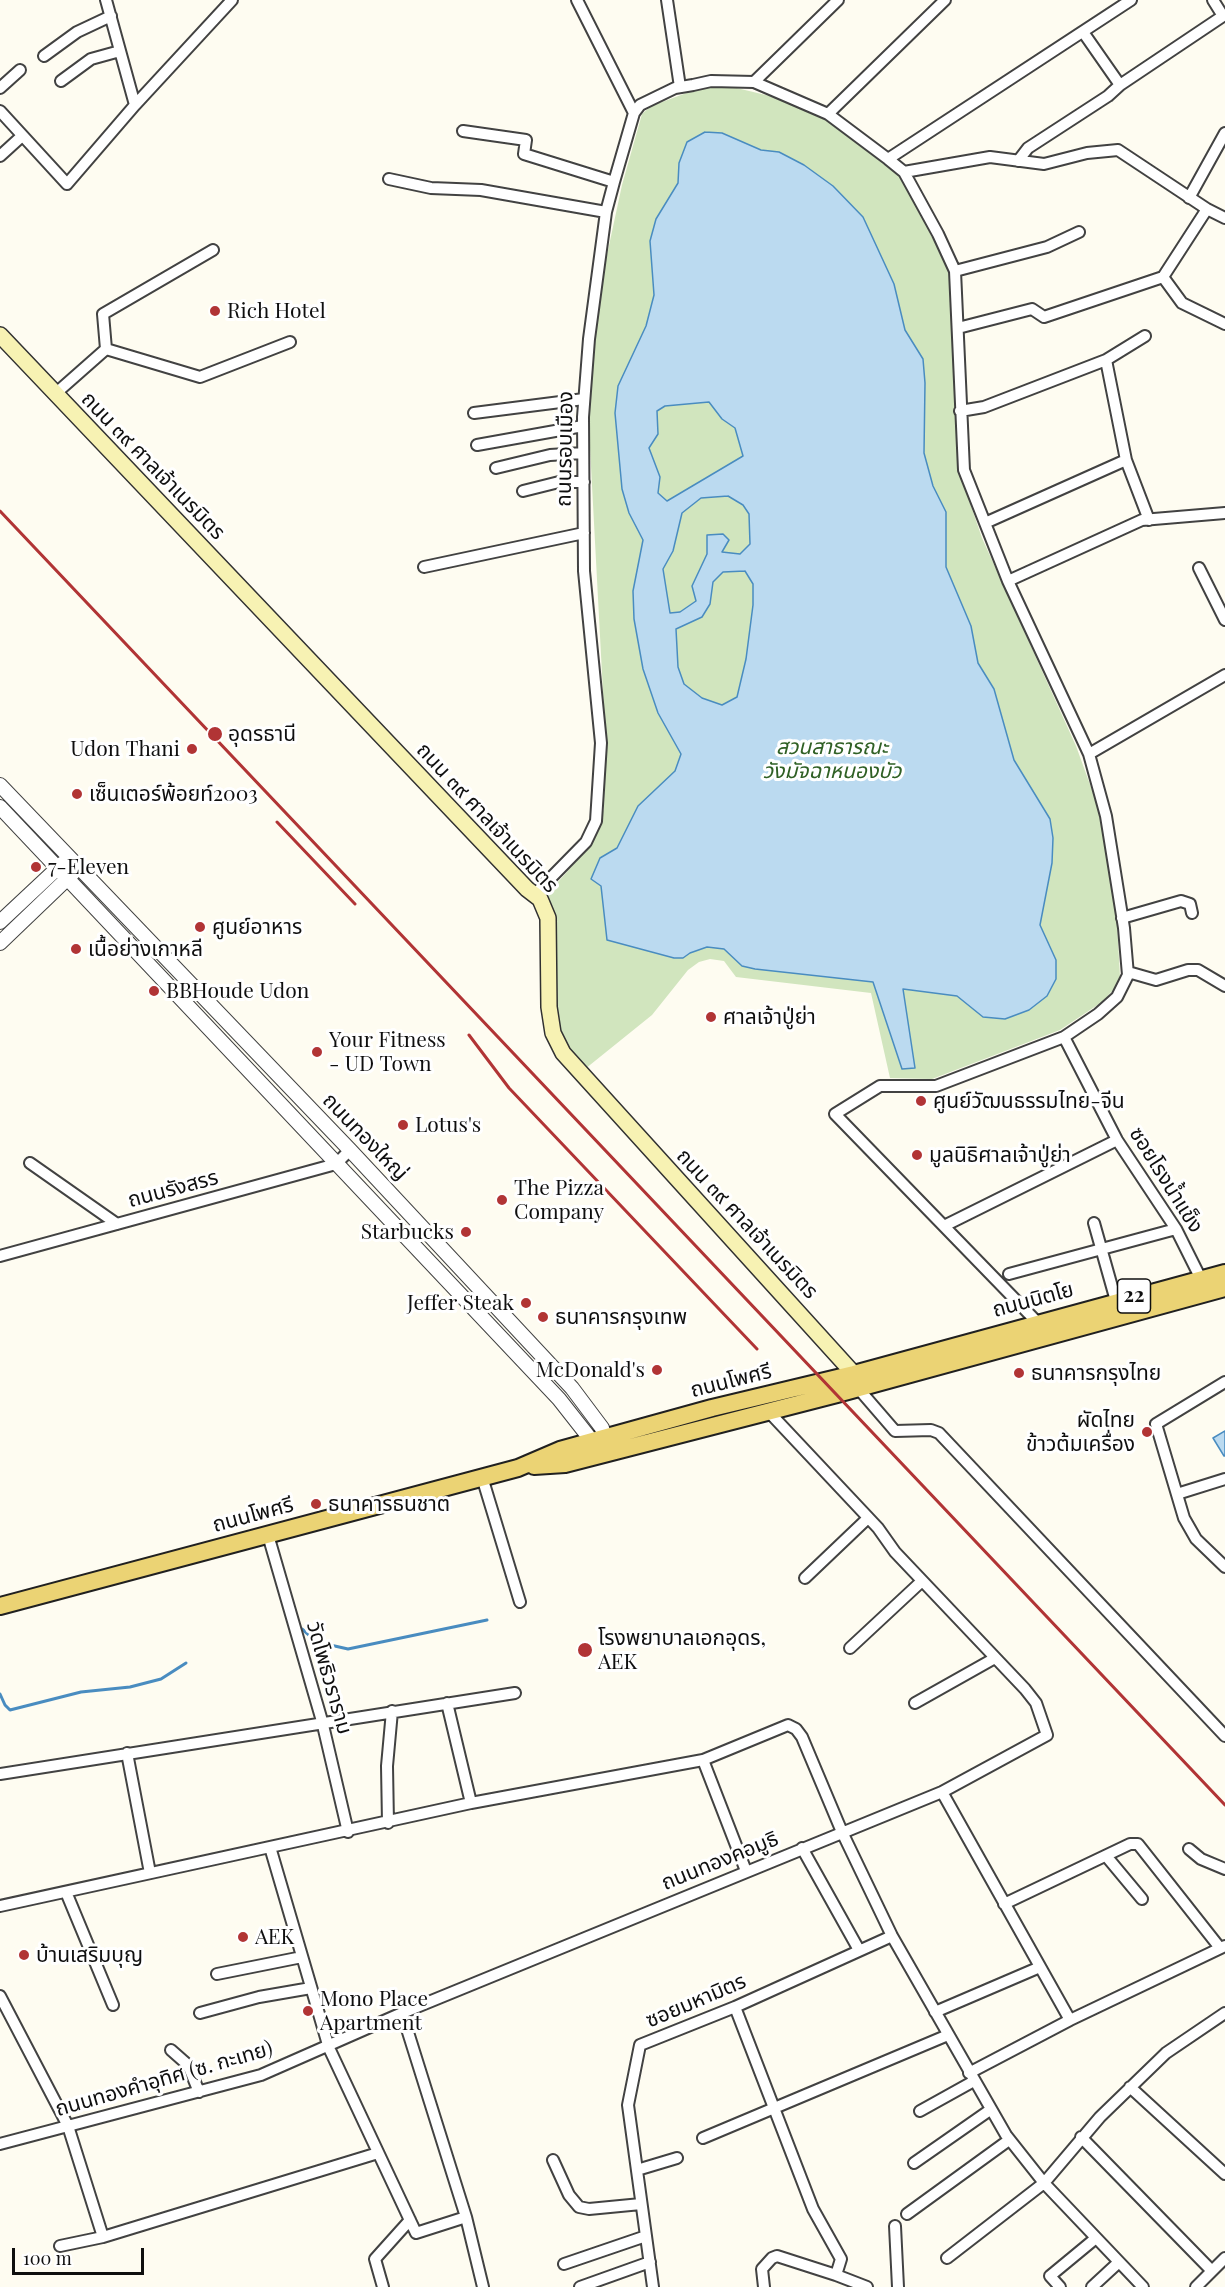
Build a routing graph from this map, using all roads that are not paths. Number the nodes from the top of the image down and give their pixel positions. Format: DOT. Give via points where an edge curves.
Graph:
graph roads {
  1 [pos="106,0"];
  2 [pos="232,0"];
  3 [pos="577,0"];
  4 [pos="667,0"];
  5 [pos="945,0"];
  6 [pos="1131,0"];
  7 [pos="1212,0"];
  8 [pos="833,1"];
  9 [pos="111,16"];
  10 [pos="1083,32"];
  11 [pos="120,51"];
  12 [pos="44,56"];
  13 [pos="20,70"];
  14 [pos="61,81"];
  15 [pos="754,82"];
  16 [pos="1120,85"];
  17 [pos="680,87"];
  18 [pos="0,88"];
  19 [pos="135,105"];
  20 [pos="0,111"];
  21 [pos="634,113"];
  22 [pos="828,114"];
  23 [pos="463,130"];
  24 [pos="1225,133"];
  25 [pos="22,136"];
  26 [pos="0,156"];
  27 [pos="888,159"];
  28 [pos="1018,161"];
  29 [pos="904,172"];
  30 [pos="389,179"];
  31 [pos="614,182"];
  32 [pos="1189,198"];
  33 [pos="1207,210"];
  34 [pos="606,212"];
  35 [pos="1225,218"];
  36 [pos="1079,232"];
  37 [pos="213,250"];
  38 [pos="954,271"];
  39 [pos="1163,277"];
  40 [pos="1225,324"];
  41 [pos="958,328"];
  42 [pos="0,335"];
  43 [pos="1145,336"];
  44 [pos="290,342"];
  45 [pos="106,350"];
  46 [pos="1106,360"];
  47 [pos="55,394"];
  48 [pos="584,399"];
  49 [pos="960,411"];
  50 [pos="474,413"];
  51 [pos="583,426"];
  52 [pos="477,445"];
  53 [pos="583,453"];
  54 [pos="1126,460"];
  55 [pos="496,468"];
  56 [pos="584,482"];
  57 [pos="523,491"];
  58 [pos="1225,513"];
  59 [pos="1149,520"];
  60 [pos="985,523"];
  61 [pos="584,533"];
  62 [pos="424,567"];
  63 [pos="1199,568"];
  64 [pos="1008,580"];
  65 [pos="1225,620"];
  66 [pos="1225,675"];
  67 [pos="1089,754"];
  68 [pos="0,785"];
  69 [pos="0,807"];
  70 [pos="74,863"];
  71 [pos="62,874"];
  72 [pos="534,895"];
  73 [pos="1192,913"];
  74 [pos="1122,918"];
  75 [pos="0,922"];
  76 [pos="0,943"];
  77 [pos="1128,972"];
  78 [pos="1225,986"];
  79 [pos="1064,1037"];
  80 [pos="1117,1140"];
  81 [pos="350,1150"];
  82 [pos="30,1163"];
  83 [pos="336,1164"];
  84 [pos="1094,1223"];
  85 [pos="117,1224"];
  86 [pos="946,1225"];
  87 [pos="1176,1229"];
  88 [pos="1101,1249"];
  89 [pos="0,1256"];
  90 [pos="1225,1273"];
  91 [pos="1009,1274"];
  92 [pos="1201,1279"];
  93 [pos="1225,1288"];
  94 [pos="1116,1301"];
  95 [pos="1043,1326"];
  96 [pos="855,1380"];
  97 [pos="1225,1382"];
  98 [pos="572,1388"];
  99 [pos="559,1400"];
  100 [pos="768,1411"];
  101 [pos="645,1442"];
  102 [pos="601,1447"];
  103 [pos="565,1464"];
  104 [pos="518,1468"];
  105 [pos="482,1477"];
  106 [pos="1225,1479"];
  107 [pos="1177,1494"];
  108 [pos="868,1518"];
  109 [pos="268,1535"];
  110 [pos="1221,1556"];
  111 [pos="1225,1566"];
  112 [pos="805,1578"];
  113 [pos="922,1581"];
  114 [pos="520,1602"];
  115 [pos="0,1606"];
  116 [pos="850,1648"];
  117 [pos="995,1658"];
  118 [pos="515,1693"];
  119 [pos="447,1703"];
  120 [pos="915,1703"];
  121 [pos="392,1711"];
  122 [pos="322,1721"];
  123 [pos="1225,1736"];
  124 [pos="127,1753"];
  125 [pos="703,1760"];
  126 [pos="0,1774"];
  127 [pos="942,1792"];
  128 [pos="471,1803"];
  129 [pos="388,1823"];
  130 [pos="348,1832"];
  131 [pos="842,1832"];
  132 [pos="270,1847"];
  133 [pos="802,1848"];
  134 [pos="1189,1849"];
  135 [pos="1107,1857"];
  136 [pos="1225,1869"];
  137 [pos="746,1871"];
  138 [pos="150,1873"];
  139 [pos="66,1892"];
  140 [pos="1142,1899"];
  141 [pos="1004,1904"];
  142 [pos="0,1906"];
  143 [pos="892,1936"];
  144 [pos="1222,1947"];
  145 [pos="859,1950"];
  146 [pos="302,1957"];
  147 [pos="1040,1967"];
  148 [pos="217,1974"];
  149 [pos="311,1988"];
  150 [pos="0,1996"];
  151 [pos="113,2005"];
  152 [pos="735,2007"];
  153 [pos="935,2012"];
  154 [pos="200,2013"];
  155 [pos="402,2013"];
  156 [pos="1225,2013"];
  157 [pos="1070,2020"];
  158 [pos="948,2035"];
  159 [pos="329,2048"];
  160 [pos="171,2050"];
  161 [pos="972,2077"];
  162 [pos="1130,2087"];
  163 [pos="199,2092"];
  164 [pos="776,2109"];
  165 [pos="990,2110"];
  166 [pos="920,2111"];
  167 [pos="68,2126"];
  168 [pos="1081,2137"];
  169 [pos="703,2138"];
  170 [pos="1009,2140"];
  171 [pos="0,2145"];
  172 [pos="378,2153"];
  173 [pos="677,2158"];
  174 [pos="553,2160"];
  175 [pos="914,2163"];
  176 [pos="637,2170"];
  177 [pos="1225,2174"];
  178 [pos="1044,2183"];
  179 [pos="641,2204"];
  180 [pos="908,2214"];
  181 [pos="466,2217"];
  182 [pos="410,2220"];
  183 [pos="896,2226"];
  184 [pos="646,2236"];
  185 [pos="103,2237"];
  186 [pos="1096,2238"];
  187 [pos="60,2246"];
  188 [pos="946,2258"];
  189 [pos="1225,2258"];
  190 [pos="650,2262"];
  191 [pos="1119,2262"];
  192 [pos="564,2264"];
  193 [pos="1212,2271"];
  194 [pos="836,2275"];
  195 [pos="383,2287"];
  196 [pos="483,2287"];
  197 [pos="580,2287"];
  198 [pos="653,2287"];
  199 [pos="764,2287"];
  200 [pos="867,2287"];
  201 [pos="898,2287"];
  202 [pos="1060,2287"];
  203 [pos="1092,2287"];
  204 [pos="1143,2287"];
  205 [pos="1196,2287"];
  1 -- 9 [label="street"];
  2 -- 19 [label="street"];
  3 -- 21 [label="street"];
  4 -- 17 [label="street"];
  5 -- 22 [label="street"];
  6 -- 10 [label="street"];
  7 -- 16 [label="street" via="1223,16"];
  8 -- 15 [label="street"];
  9 -- 11 [label="street"];
  9 -- 12 [label="street" via="77,32"];
  10 -- 16 [label="street"];
  10 -- 27 [label="street"];
  11 -- 14 [label="street" via="91,59"];
  11 -- 19 [label="street"];
  13 -- 18 [label="street"];
  15 -- 17 [label="street" via="711,81"];
  15 -- 22 [label="street"];
  16 -- 28 [label="street" via="1028,148"];
  17 -- 21 [label="street" via="640,105"];
  19 -- 25 [label="street" via="67,184"];
  20 -- 25 [label="street"];
  21 -- 31 [label="street, ถนนรอบเมือง"];
  22 -- 27 [label="street"];
  23 -- 31 [label="street" via="526,140 524,154"];
  24 -- 32 [label="street"];
  25 -- 26 [label="street"];
  27 -- 29 [label="street"];
  28 -- 29 [label="street" via="990,157"];
  28 -- 32 [label="street" via="1044,164 1118,150"];
  29 -- 38 [label="street"];
  30 -- 34 [label="street" via="431,188 492,191"];
  31 -- 34 [label="street, ถนนรอบเมือง"];
  32 -- 33 [label="street"];
  33 -- 35 [label="street"];
  33 -- 39 [label="street"];
  34 -- 48 [label="street, ถนนรอบเมือง"];
  36 -- 38 [label="street" via="1047,247"];
  37 -- 45 [label="street" via="103,314"];
  38 -- 41 [label="street"];
  39 -- 40 [label="street" via="1182,303"];
  39 -- 41 [label="street" via="1044,316 1032,309"];
  41 -- 49 [label="street"];
  42 -- 47 [label="main road, ถนน ๓๙ ศาลเจ้าเนรมิตร"];
  43 -- 46 [label="street"];
  44 -- 45 [label="street" via="201,378"];
  45 -- 47 [label="street"];
  46 -- 49 [label="street" via="984,407"];
  46 -- 54 [label="street"];
  47 -- 72 [label="main road, ถนน ๓๙ ศาลเจ้าเนรมิตร"];
  48 -- 50 [label="street"];
  48 -- 51 [label="street, ถนนรอบเมือง"];
  49 -- 60 [label="street" via="964,470"];
  51 -- 52 [label="street"];
  51 -- 53 [label="street, ถนนรอบเมือง"];
  53 -- 55 [label="street" via="550,455"];
  53 -- 56 [label="street, ถนนรอบเมือง"];
  54 -- 59 [label="street"];
  54 -- 60 [label="street"];
  56 -- 57 [label="street" via="559,482"];
  56 -- 61 [label="street, ถนนรอบเมือง"];
  58 -- 59 [label="street"];
  59 -- 64 [label="street"];
  60 -- 64 [label="street"];
  61 -- 62 [label="street"];
  61 -- 72 [label="street, ถนนรอบเมือง" via="584,571 601,743 596,821 586,842"];
  63 -- 65 [label="street"];
  64 -- 67 [label="street"];
  66 -- 67 [label="street"];
  67 -- 74 [label="street" via="1106,816"];
  68 -- 70 [label="street, ถนนทองใหญ่"];
  69 -- 71 [label="street, ถนนทองใหญ่"];
  70 -- 71 [label="street"];
  70 -- 81 [label="street, ถนนทองใหญ่"];
  71 -- 75 [label="street"];
  71 -- 76 [label="street"];
  71 -- 83 [label="street, ถนนทองใหญ่"];
  72 -- 96 [label="main road, ถนน ๓๙ ศาลเจ้าเนรมิตร" via="548,918 549,1007 553,1033 563,1053"];
  73 -- 74 [label="street" via="1190,904 1181,901"];
  74 -- 77 [label="street"];
  77 -- 78 [label="street" via="1156,980 1198,970"];
  77 -- 79 [label="street" via="1117,997"];
  79 -- 80 [label="street, ซอยโรงน้ำแข็ง"];
  79 -- 86 [label="street" via="936,1086 880,1086 835,1114"];
  80 -- 86 [label="street"];
  80 -- 87 [label="street, ซอยโรงน้ำแข็ง"];
  81 -- 83 [label="street, ถนนรังสรร"];
  81 -- 98 [label="street, ถนนทองใหญ่"];
  82 -- 85 [label="street"];
  83 -- 85 [label="street, ถนนรังสรร"];
  83 -- 99 [label="street, ถนนทองใหญ่"];
  84 -- 88 [label="street"];
  85 -- 89 [label="street, ถนนรังสรร"];
  86 -- 95 [label="street"];
  87 -- 88 [label="street"];
  87 -- 92 [label="street, ซอยโรงน้ำแข็ง"];
  88 -- 91 [label="street"];
  88 -- 94 [label="street"];
  90 -- 92 [label="main road, ถนนนิตโย / 22"];
  92 -- 94 [label="main road, ถนนนิตโย / 22"];
  93 -- 95 [label="main road, ถนนนิตโย / 22"];
  94 -- 95 [label="main road, ถนนนิตโย / 22"];
  95 -- 96 [label="main road, ถนนนิตโย"];
  96 -- 100 [label="main road, ถนนโพศรี"];
  96 -- 102 [label="main road, ถนนโพศรี" via="732,1403"];
  96 -- 123 [label="street" via="895,1431 939,1433"];
  97 -- 107 [label="street" via="1156,1424"];
  98 -- 99 [label="street"];
  98 -- 102 [label="street, ถนนทองใหญ่" via="602,1428"];
  99 -- 102 [label="street, ถนนทองใหญ่"];
  100 -- 101 [label="main road, ถนนโพศรี"];
  100 -- 108 [label="street"];
  101 -- 102 [label="main road, ถนนโพศรี"];
  101 -- 103 [label="main road" via="604,1457"];
  102 -- 103 [label="main road, ถนนโพศรี"];
  102 -- 104 [label="main road, ถนนโพศรี" via="560,1450"];
  103 -- 104 [label="main road, ถนนโพศรี"];
  104 -- 105 [label="main road, ถนนโพศรี"];
  105 -- 109 [label="main road, ถนนโพศรี"];
  105 -- 114 [label="street"];
  106 -- 107 [label="street"];
  107 -- 110 [label="street" via="1196,1539"];
  108 -- 112 [label="street"];
  108 -- 113 [label="street"];
  109 -- 115 [label="main road, ถนนโพศรี"];
  109 -- 122 [label="street, วัดโพธิวราราม"];
  110 -- 111 [label="street"];
  113 -- 116 [label="street"];
  113 -- 117 [label="street"];
  117 -- 120 [label="street"];
  117 -- 127 [label="street, ถนนทองคอมูธิ" via="1036,1703 1047,1735"];
  118 -- 119 [label="street"];
  119 -- 121 [label="street"];
  119 -- 128 [label="street"];
  121 -- 122 [label="street"];
  121 -- 129 [label="street" via="387,1766"];
  122 -- 124 [label="street"];
  122 -- 130 [label="street, วัดโพธิวราราม"];
  124 -- 126 [label="street"];
  124 -- 138 [label="street"];
  125 -- 128 [label="street"];
  125 -- 131 [label="street" via="788,1725 796,1729"];
  125 -- 137 [label="street"];
  127 -- 131 [label="street, ถนนทองคอมูธิ"];
  127 -- 141 [label="street"];
  128 -- 129 [label="street"];
  129 -- 130 [label="street"];
  130 -- 132 [label="street"];
  131 -- 133 [label="street, ถนนทองคอมูธิ"];
  131 -- 143 [label="street"];
  132 -- 138 [label="street"];
  132 -- 146 [label="street"];
  133 -- 137 [label="street, ถนนทองคอมูธิ"];
  133 -- 145 [label="street"];
  134 -- 136 [label="street"];
  135 -- 140 [label="street"];
  135 -- 141 [label="street"];
  135 -- 144 [label="street" via="1130,1844 1138,1844"];
  137 -- 155 [label="street, ถนนทองคอมูธิ"];
  138 -- 139 [label="street"];
  139 -- 142 [label="street"];
  139 -- 151 [label="street"];
  141 -- 147 [label="street"];
  143 -- 145 [label="street, ซอยมหามิตร"];
  143 -- 153 [label="street"];
  144 -- 157 [label="street"];
  145 -- 152 [label="street, ซอยมหามิตร"];
  146 -- 148 [label="street"];
  146 -- 149 [label="street"];
  147 -- 153 [label="street"];
  147 -- 157 [label="street"];
  149 -- 154 [label="street"];
  149 -- 159 [label="street"];
  150 -- 167 [label="street"];
  152 -- 164 [label="street"];
  152 -- 176 [label="street, ซอยมหามิตร" via="640,2045 628,2105"];
  153 -- 158 [label="street"];
  155 -- 159 [label="street, ถนนทองคำอุทิศ (ซ. กะเทย)"];
  155 -- 181 [label="street"];
  156 -- 162 [label="street" via="1166,2053"];
  157 -- 161 [label="street"];
  158 -- 161 [label="street"];
  158 -- 164 [label="street"];
  159 -- 163 [label="street, ถนนทองคำอุทิศ (ซ. กะเทย)" via="261,2075"];
  159 -- 172 [label="street"];
  160 -- 163 [label="street" via="188,2065"];
  161 -- 165 [label="street"];
  161 -- 166 [label="street"];
  162 -- 168 [label="street"];
  162 -- 177 [label="street"];
  163 -- 167 [label="street, ถนนทองคำอุทิศ (ซ. กะเทย)"];
  164 -- 169 [label="street"];
  164 -- 194 [label="street" via="813,2209 841,2259"];
  165 -- 170 [label="street"];
  165 -- 175 [label="street"];
  167 -- 171 [label="street, ถนนทองคำอุทิศ (ซ. กะเทย)"];
  167 -- 185 [label="street"];
  168 -- 178 [label="street"];
  168 -- 193 [label="street"];
  170 -- 178 [label="street"];
  170 -- 180 [label="street"];
  172 -- 182 [label="street"];
  172 -- 185 [label="street"];
  173 -- 176 [label="street"];
  174 -- 179 [label="street" via="568,2194 579,2207"];
  176 -- 179 [label="street, ซอยมหามิตร"];
  178 -- 186 [label="street"];
  178 -- 188 [label="street"];
  179 -- 184 [label="street, ซอยมหามิตร"];
  181 -- 182 [label="street" via="416,2233"];
  181 -- 196 [label="street"];
  182 -- 195 [label="street" via="375,2259"];
  183 -- 201 [label="street"];
  184 -- 190 [label="street, ซอยมหามิตร"];
  184 -- 192 [label="street"];
  185 -- 187 [label="street"];
  186 -- 191 [label="street"];
  186 -- 202 [label="street" via="1050,2276"];
  189 -- 193 [label="street"];
  190 -- 197 [label="street"];
  190 -- 198 [label="street, ซอยมหามิตร"];
  191 -- 203 [label="street"];
  191 -- 204 [label="street"];
  193 -- 205 [label="street"];
  194 -- 199 [label="street" via="777,2256 767,2260 762,2269"];
  194 -- 200 [label="street"];
}
